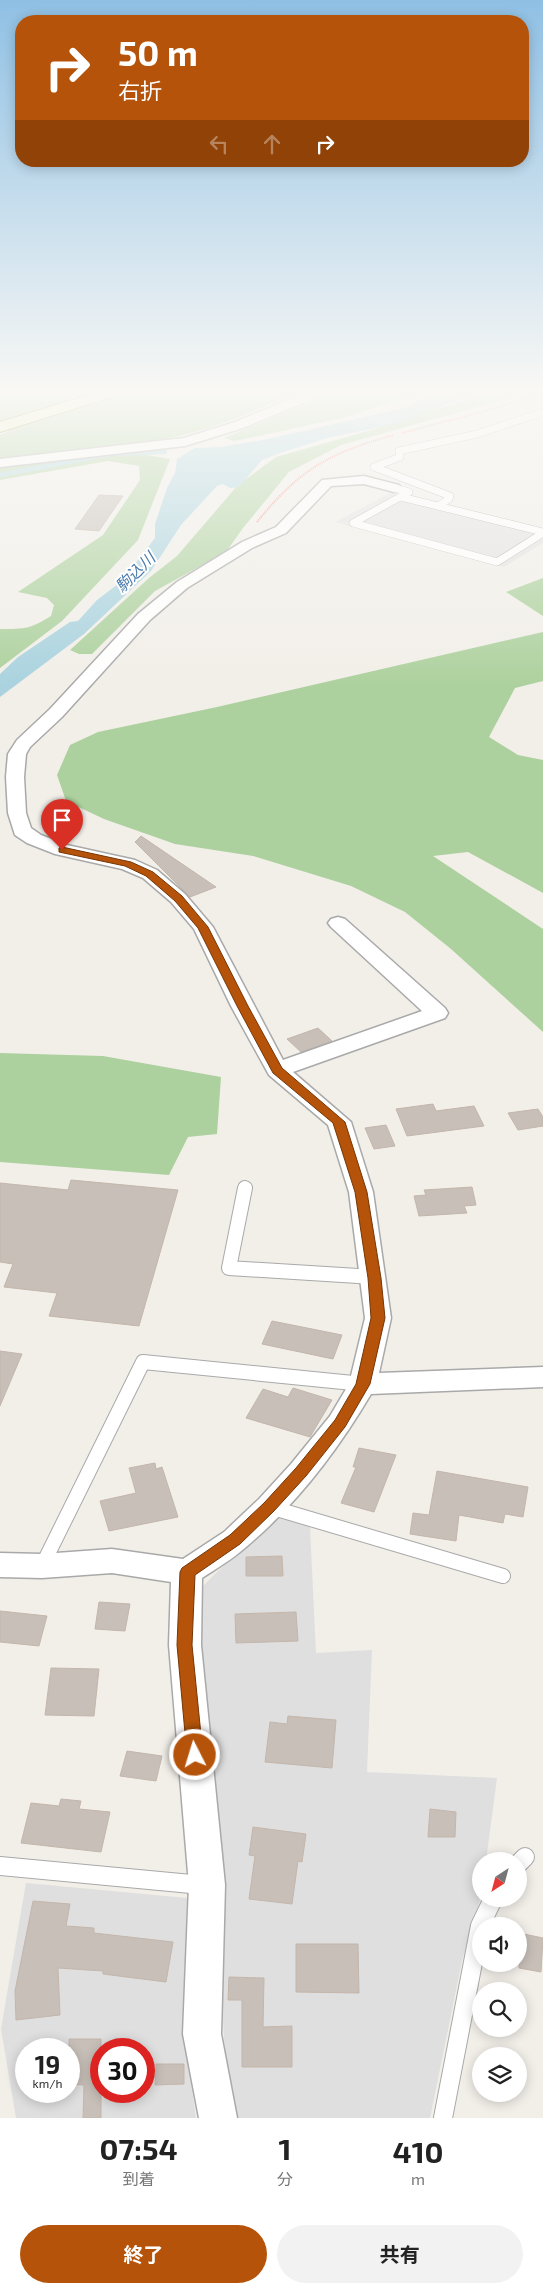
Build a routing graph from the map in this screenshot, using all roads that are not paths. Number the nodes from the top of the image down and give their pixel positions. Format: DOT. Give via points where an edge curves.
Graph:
graph roads {
  1 [pos="321,489"];
  2 [pos="387,489"];
  3 [pos="431,489"];
  4 [pos="398,493"];
  5 [pos="438,506"];
  6 [pos="543,532"];
  7 [pos="338,923"];
  8 [pos="277,1070"];
  9 [pos="245,1188"];
  10 [pos="374,1278"];
  11 [pos="543,1377"];
  12 [pos="363,1384"];
  13 [pos="269,1507"];
  14 [pos="0,1565"];
  15 [pos="42,1566"];
  16 [pos="187,1572"];
  17 [pos="503,1576"];
  18 [pos="0,1866"];
  19 [pos="207,1885"];
  20 [pos="489,1908"];
  21 [pos="218,2118"];
  22 [pos="443,2118"];
  1 -- 8 [label="street" via="281,530 247,546 182,585 144,616 56,713 22,744 17,754 14,777 22,831 62,850 128,864 150,874 178,898 203,927"];
  2 -- 4 [label="street"];
  3 -- 5 [label="lane" via="450,496"];
  4 -- 5 [label="lane"];
  4 -- 6 [label="lane" via="353,523 496,562"];
  5 -- 6 [label="lane"];
  7 -- 8 [label="street" via="437,1013"];
  8 -- 10 [label="street" via="339,1122 361,1192"];
  9 -- 10 [label="lane" via="229,1268"];
  10 -- 12 [label="street" via="378,1318"];
  11 -- 12 [label="street"];
  12 -- 13 [label="street" via="340,1423"];
  12 -- 15 [label="lane" via="143,1362"];
  13 -- 16 [label="street" via="235,1540"];
  13 -- 17 [label="lane"];
  14 -- 15 [label="street"];
  15 -- 16 [label="street" via="112,1561"];
  16 -- 19 [label="street" via="184,1645"];
  18 -- 19 [label="lane"];
  19 -- 21 [label="street" via="202,2034"];
  20 -- 22 [label="lane" via="480,1926"];
}
